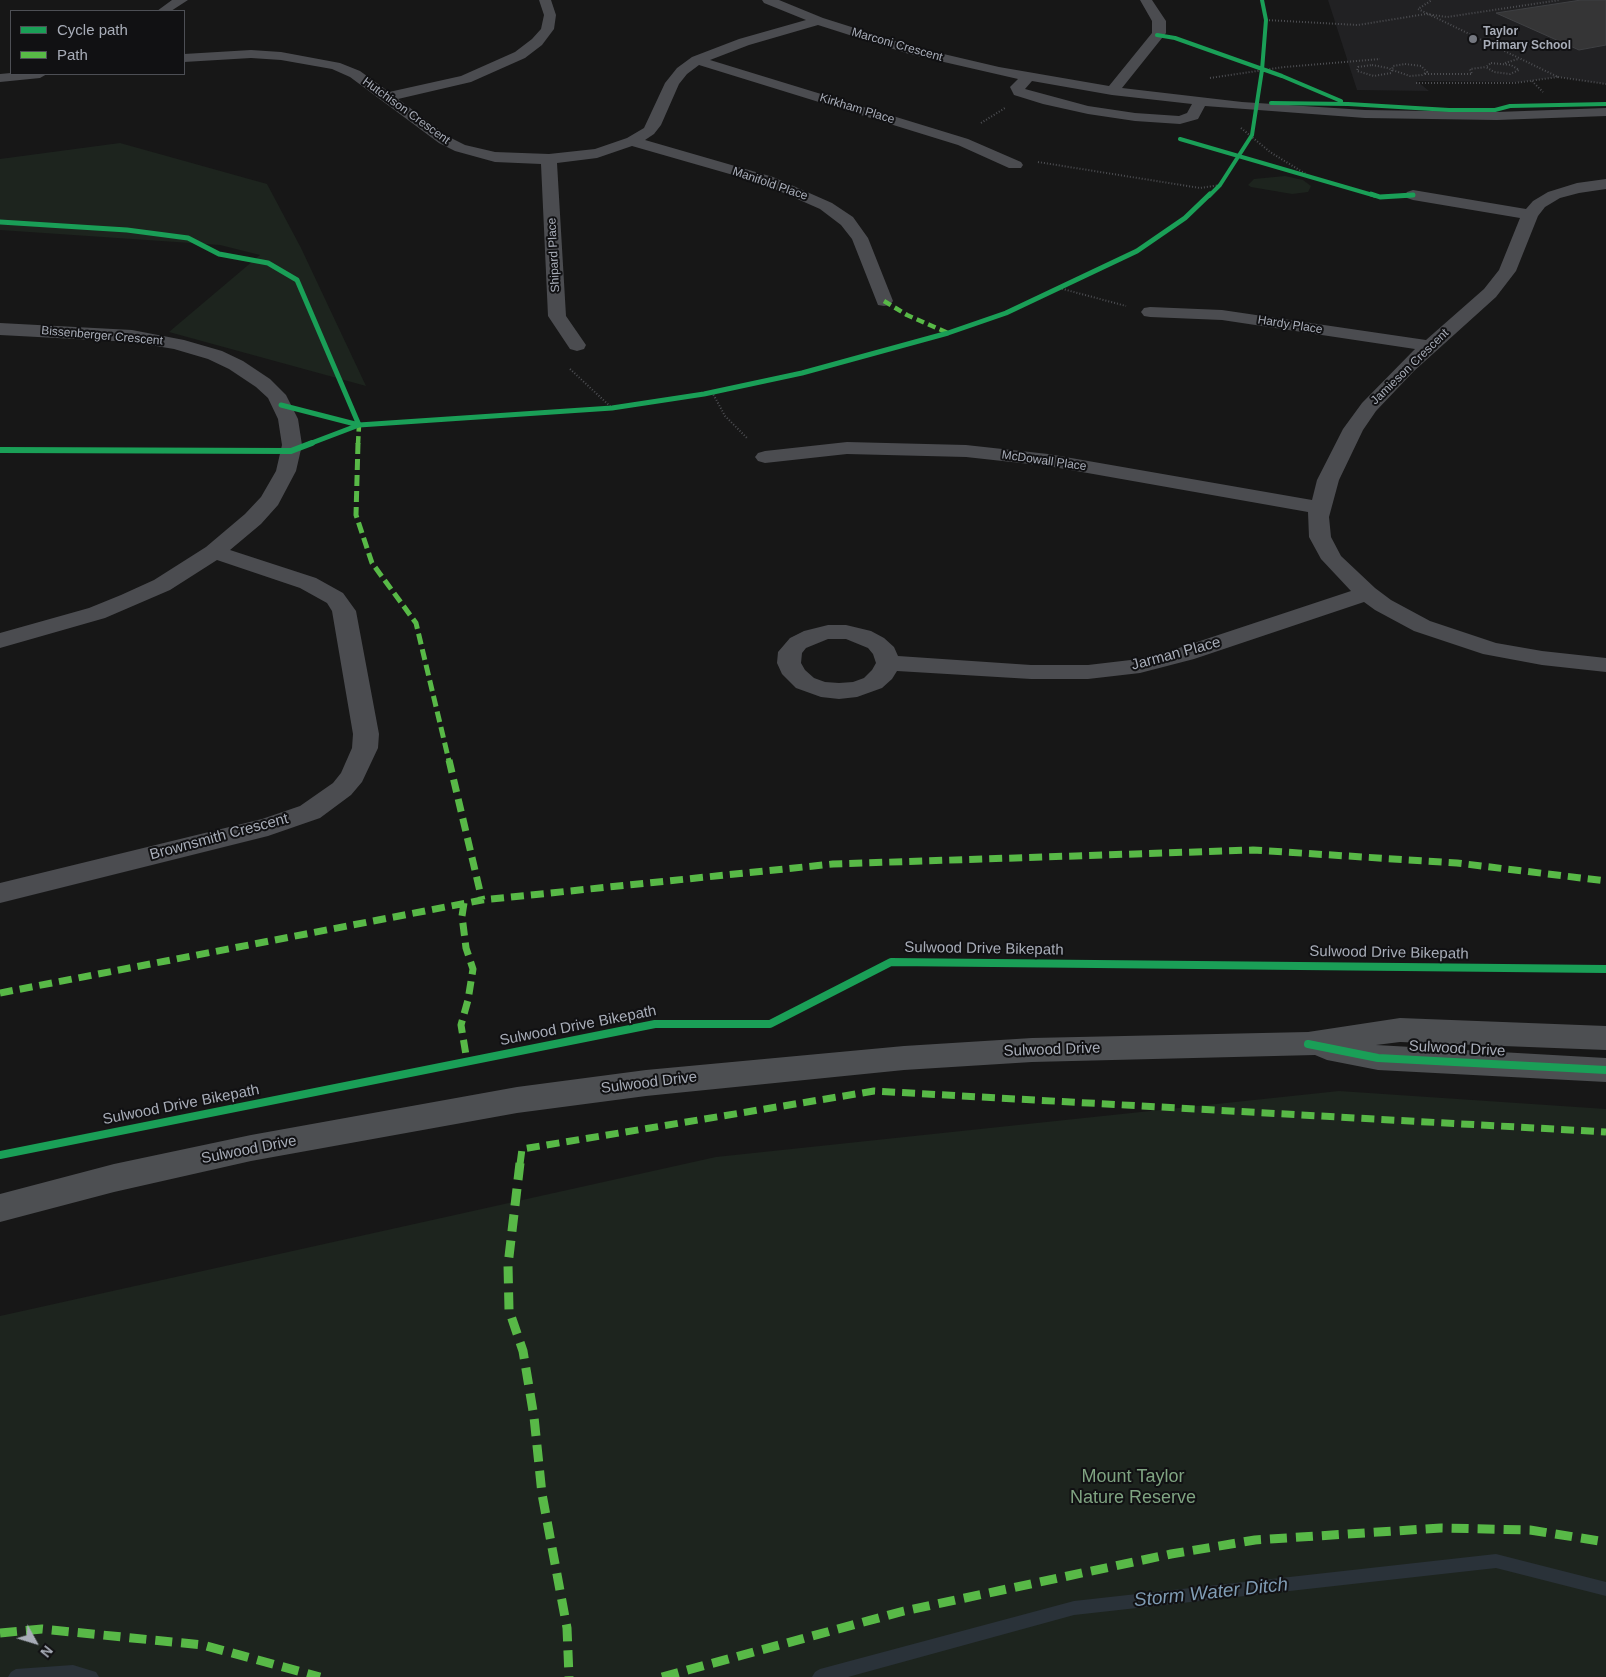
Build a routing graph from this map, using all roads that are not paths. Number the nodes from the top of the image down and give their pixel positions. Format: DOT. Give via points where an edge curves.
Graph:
graph roads {
  1 [pos="182,0"];
  2 [pos="545,0"];
  3 [pos="768,0"];
  4 [pos="1146,0"];
  5 [pos="164,10"];
  6 [pos="818,21"];
  7 [pos="185,58"];
  8 [pos="698,60"];
  9 [pos="30,75"];
  10 [pos="1030,77"];
  11 [pos="0,78"];
  12 [pos="1112,91"];
  13 [pos="388,97"];
  14 [pos="1200,102"];
  15 [pos="1606,112"];
  16 [pos="632,141"];
  17 [pos="550,159"];
  18 [pos="1014,166"];
  19 [pos="1606,184"];
  20 [pos="1413,195"];
  21 [pos="1530,215"];
  22 [pos="884,301"];
  23 [pos="1150,312"];
  24 [pos="0,328"];
  25 [pos="577,345"];
  26 [pos="1430,346"];
  27 [pos="765,457"];
  28 [pos="1320,508"];
  29 [pos="214,552"];
  30 [pos="1366,594"];
  31 [pos="0,641"];
  32 [pos="888,663"];
  33 [pos="1606,665"];
  34 [pos="0,893"];
  35 [pos="1606,1038"];
  36 [pos="1308,1044"];
  37 [pos="1606,1070"];
  38 [pos="0,1208"];
  1 -- 5 [label="street"];
  2 -- 13 [label="street" via="550,15 547,29 520,55 466,78"];
  3 -- 6 [label="street, Marconi Crescent"];
  4 -- 12 [label="street" via="1159,21 1158,33"];
  6 -- 8 [label="street, Hutchison Crescent" via="744,42"];
  6 -- 10 [label="street, Marconi Crescent" via="914,51"];
  7 -- 13 [label="street, Hutchison Crescent" via="251,54 310,60 355,74"];
  8 -- 16 [label="street, Hutchison Crescent" via="672,83 654,125"];
  8 -- 18 [label="street, Kirkham Place" via="963,142"];
  9 -- 11 [label="street"];
  10 -- 12 [label="street, Marconi Crescent"];
  10 -- 14 [label="street" via="1017,87 1018,92 1135,118 1180,120 1193,116"];
  12 -- 14 [label="street, Marconi Crescent"];
  13 -- 17 [label="street, Hutchison Crescent" via="444,140 460,148 495,157"];
  14 -- 15 [label="street, Marconi Crescent" via="1409,116"];
  16 -- 17 [label="street, Hutchison Crescent" via="597,154"];
  16 -- 22 [label="street, Manifold Place" via="784,186 826,206 846,221 860,238"];
  17 -- 25 [label="street, Shipard Place" via="557,316"];
  19 -- 21 [label="street, Jamieson Crescent" via="1554,195 1539,204"];
  20 -- 21 [label="street"];
  21 -- 26 [label="street, Jamieson Crescent" via="1507,271 1490,293"];
  23 -- 26 [label="street, Hardy Place" via="1222,315"];
  24 -- 29 [label="street, Bissenberger Crescent" via="132,336 177,344 236,365 276,395 288,419 292,445 286,471 270,500"];
  26 -- 28 [label="street, Jamieson Crescent" via="1407,366 1353,429 1328,480"];
  27 -- 28 [label="street, McDowall Place" via="847,448 966,451 1048,460"];
  28 -- 30 [label="street, Jamieson Crescent" via="1320,537 1332,559"];
  29 -- 31 [label="street, Bissenberger Crescent" via="162,585 97,613"];
  29 -- 34 [label="street, Brownsmith Crescent" via="308,583 335,598 344,611 366,734 365,748 353,776 342,789 310,812 268,827"];
  30 -- 32 [label="street, Jarman Place" via="1140,666 1088,672 1031,672"];
  30 -- 33 [label="street, Jamieson Crescent" via="1422,626 1468,642 1542,658"];
  35 -- 36 [label="main road, Sulwood Drive" via="1400,1030"];
  36 -- 37 [label="main road, Sulwood Drive" via="1378,1058"];
  36 -- 38 [label="main road, Sulwood Drive" via="1032,1050 904,1058 646,1082 517,1100 251,1148 114,1178"];
}
